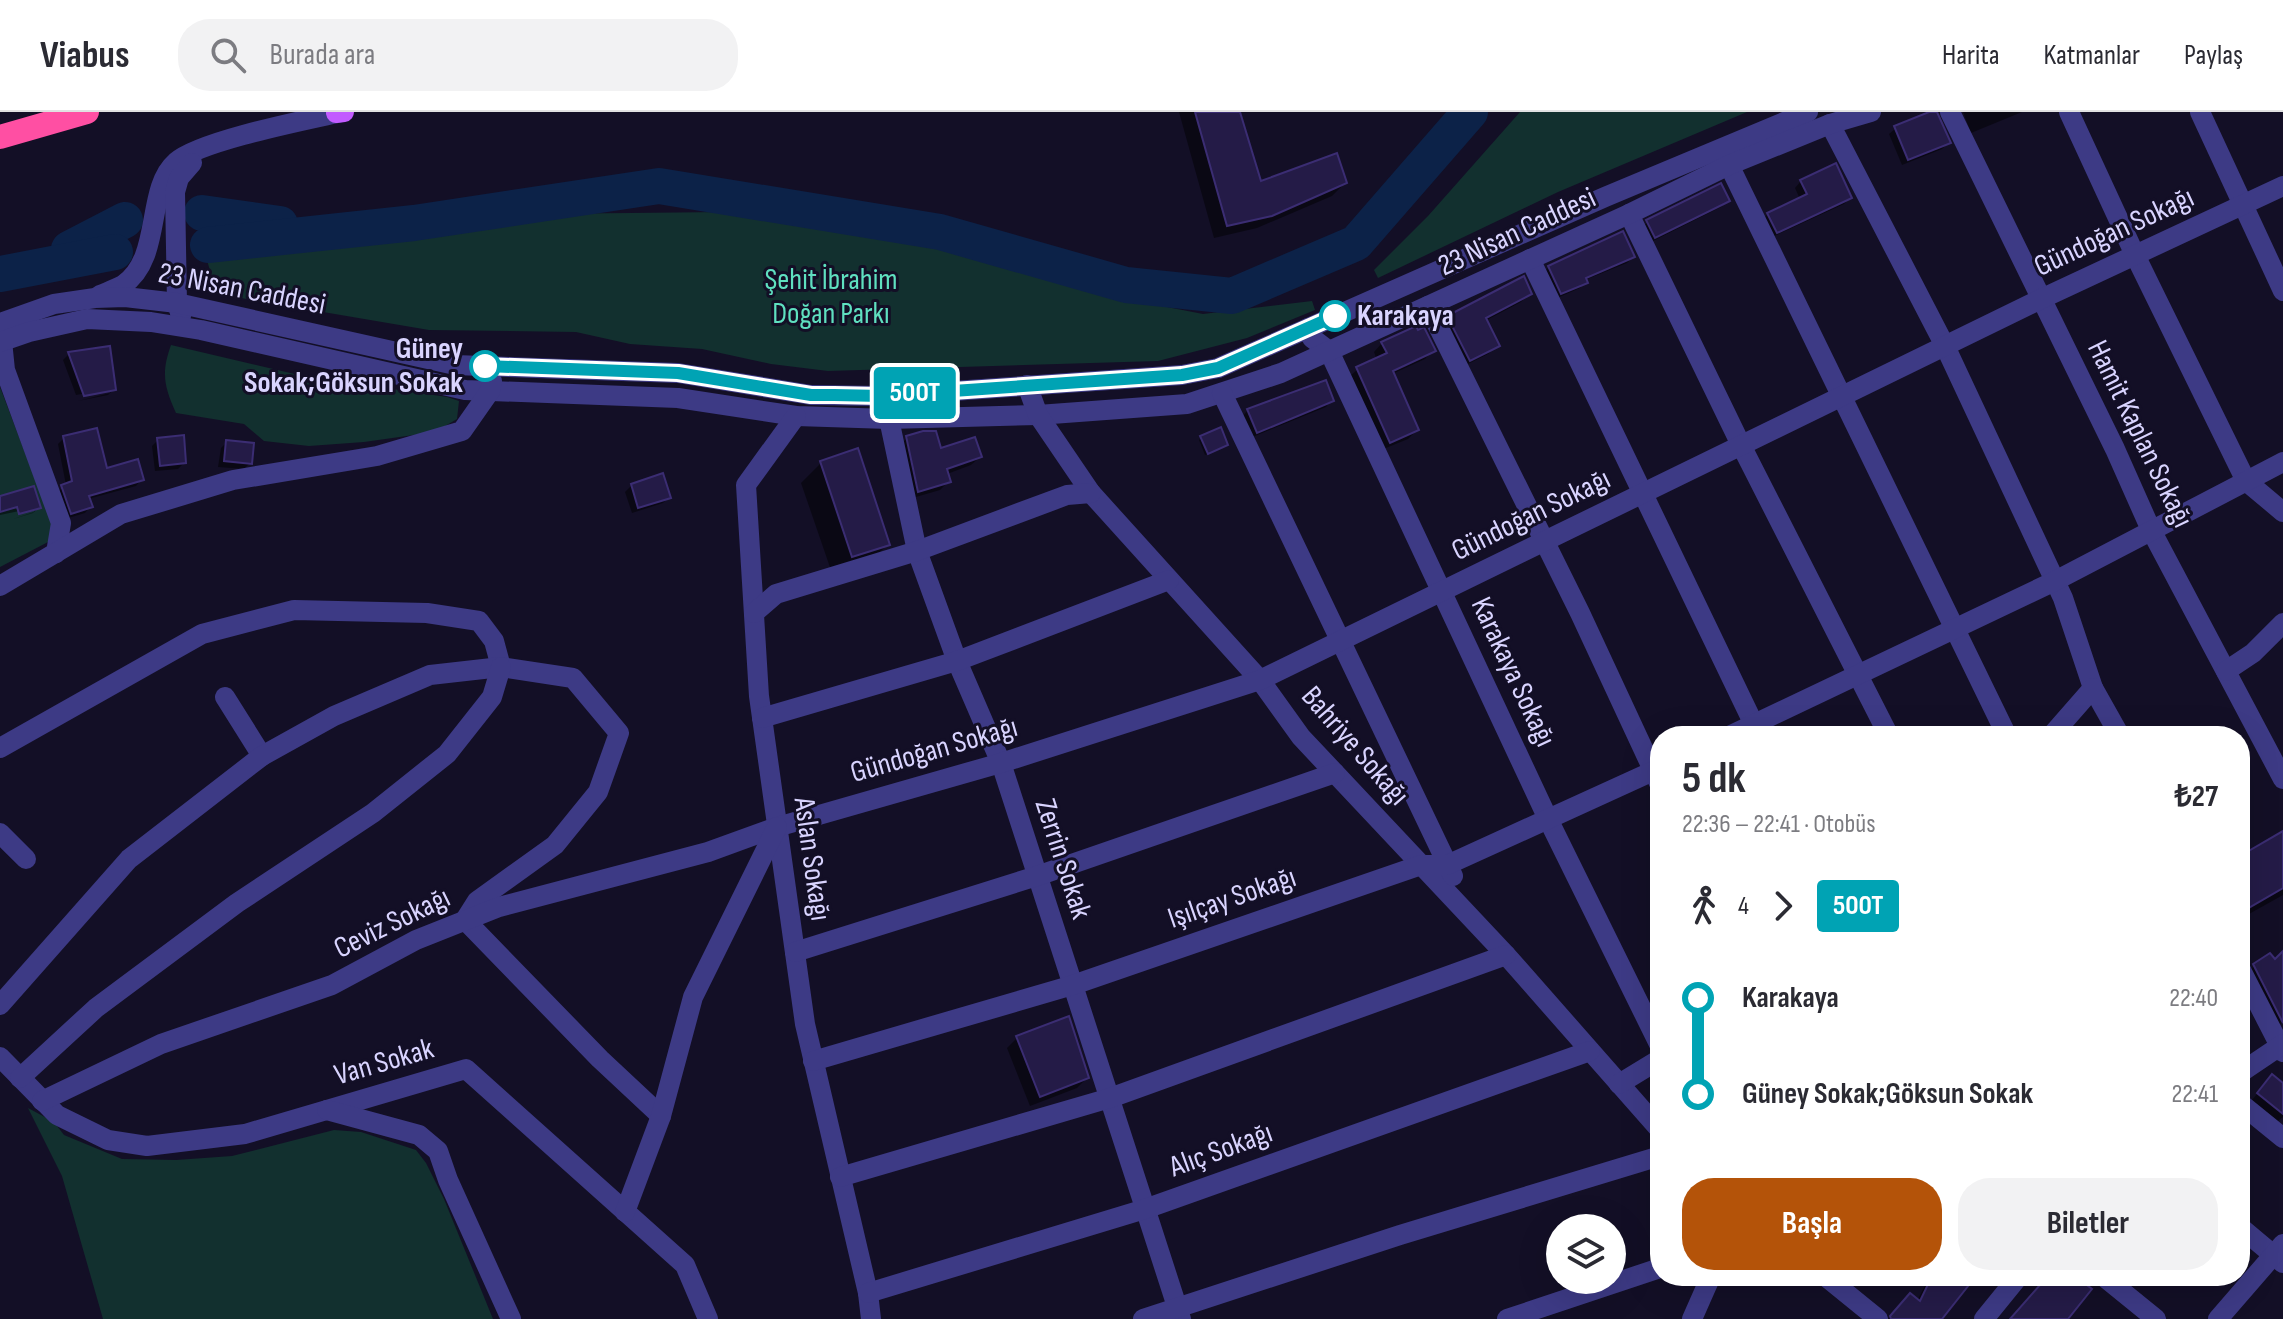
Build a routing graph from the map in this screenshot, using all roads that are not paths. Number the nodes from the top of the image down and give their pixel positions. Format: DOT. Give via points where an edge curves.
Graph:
graph roads {
  1 [pos="87,112"];
  2 [pos="341,112"];
  3 [pos="1808,112"];
  4 [pos="1871,112"];
  5 [pos="1950,112"];
  6 [pos="2069,112"];
  7 [pos="2200,112"];
  8 [pos="1830,124"];
  9 [pos="0,137"];
  10 [pos="226,141"];
  11 [pos="1729,165"];
  12 [pos="2283,186"];
  13 [pos="2243,205"];
  14 [pos="1629,214"];
  15 [pos="2135,255"];
  16 [pos="1530,259"];
  17 [pos="2283,291"];
  18 [pos="95,298"];
  19 [pos="2041,299"];
  20 [pos="177,303"];
  21 [pos="1428,306"];
  22 [pos="1308,328"];
  23 [pos="201,330"];
  24 [pos="1,335"];
  25 [pos="1945,346"];
  26 [pos="1329,351"];
  27 [pos="495,366"];
  28 [pos="1027,385"];
  29 [pos="490,391"];
  30 [pos="1222,393"];
  31 [pos="1843,396"];
  32 [pos="1038,415"];
  33 [pos="796,416"];
  34 [pos="889,419"];
  35 [pos="1741,445"];
  36 [pos="2283,462"];
  37 [pos="2246,481"];
  38 [pos="1091,493"];
  39 [pos="1643,494"];
  40 [pos="2283,512"];
  41 [pos="2151,530"];
  42 [pos="1545,541"];
  43 [pos="917,551"];
  44 [pos="56,553"];
  45 [pos="1169,580"];
  46 [pos="2055,581"];
  47 [pos="0,586"];
  48 [pos="1442,591"];
  49 [pos="754,613"];
  50 [pos="2283,623"];
  51 [pos="1955,629"];
  52 [pos="1340,641"];
  53 [pos="957,661"];
  54 [pos="501,667"];
  55 [pos="2226,671"];
  56 [pos="1860,675"];
  57 [pos="1260,680"];
  58 [pos="2093,688"];
  59 [pos="225,697"];
  60 [pos="762,718"];
  61 [pos="1755,726"];
  62 [pos="1764,726"];
  63 [pos="1884,726"];
  64 [pos="2002,726"];
  65 [pos="2060,726"];
  66 [pos="2114,726"];
  67 [pos="0,748"];
  68 [pos="262,756"];
  69 [pos="1650,758"];
  70 [pos="1001,763"];
  71 [pos="1335,773"];
  72 [pos="1650,777"];
  73 [pos="2283,779"];
  74 [pos="1548,819"];
  75 [pos="777,827"];
  76 [pos="0,833"];
  77 [pos="26,859"];
  78 [pos="1421,865"];
  79 [pos="1447,865"];
  80 [pos="1037,876"];
  81 [pos="465,920"];
  82 [pos="1473,920"];
  83 [pos="795,952"];
  84 [pos="1506,955"];
  85 [pos="1073,985"];
  86 [pos="2250,987"];
  87 [pos="0,1005"];
  88 [pos="1650,1026"];
  89 [pos="2282,1048"];
  90 [pos="1590,1051"];
  91 [pos="0,1057"];
  92 [pos="813,1061"];
  93 [pos="1650,1065"];
  94 [pos="2250,1067"];
  95 [pos="20,1078"];
  96 [pos="1619,1084"];
  97 [pos="1110,1098"];
  98 [pos="42,1101"];
  99 [pos="327,1110"];
  100 [pos="2250,1111"];
  101 [pos="661,1116"];
  102 [pos="1650,1119"];
  103 [pos="2283,1138"];
  104 [pos="1650,1159"];
  105 [pos="840,1177"];
  106 [pos="1145,1209"];
  107 [pos="625,1212"];
  108 [pos="2250,1234"];
  109 [pos="2280,1254"];
  110 [pos="1650,1271"];
  111 [pos="2250,1285"];
  112 [pos="1707,1286"];
  113 [pos="1837,1286"];
  114 [pos="2012,1286"];
  115 [pos="2115,1286"];
  116 [pos="2249,1286"];
  117 [pos="868,1293"];
  118 [pos="1179,1313"];
  119 [pos="704,1315"];
  120 [pos="1993,1316"];
  121 [pos="511,1319"];
  122 [pos="871,1319"];
  123 [pos="1143,1319"];
  124 [pos="1507,1319"];
  125 [pos="1692,1319"];
  126 [pos="1878,1319"];
  127 [pos="2156,1319"];
  128 [pos="2218,1319"];
  1 -- 9 [label="highway"];
  2 -- 10 [label="street"];
  3 -- 22 [label="street, 23 Nisan Caddesi"];
  4 -- 8 [label="street, 23 Nisan Caddesi"];
  5 -- 19 [label="street, Hamit Kaplan Sokağı"];
  6 -- 15 [label="street"];
  7 -- 13 [label="street"];
  8 -- 11 [label="street, 23 Nisan Caddesi"];
  8 -- 25 [label="street"];
  10 -- 18 [label="street" via="175,162 160,186 154,226 137,267 123,285"];
  10 -- 20 [label="street" via="186,167 175,192"];
  11 -- 14 [label="street, 23 Nisan Caddesi"];
  11 -- 31 [label="street"];
  12 -- 13 [label="street, Gündoğan Sokağı"];
  13 -- 15 [label="street, Gündoğan Sokağı"];
  13 -- 17 [label="street"];
  14 -- 16 [label="street, 23 Nisan Caddesi"];
  14 -- 35 [label="street"];
  15 -- 19 [label="street, Gündoğan Sokağı"];
  15 -- 37 [label="street"];
  16 -- 21 [label="street, 23 Nisan Caddesi"];
  16 -- 39 [label="street"];
  18 -- 20 [label="street, 23 Nisan Caddesi"];
  18 -- 24 [label="street, 23 Nisan Caddesi" via="39,307"];
  19 -- 25 [label="street, Gündoğan Sokağı"];
  19 -- 41 [label="street, Hamit Kaplan Sokağı"];
  20 -- 23 [label="street" via="182,319"];
  20 -- 27 [label="street, 23 Nisan Caddesi" via="455,365"];
  21 -- 26 [label="street, 23 Nisan Caddesi"];
  21 -- 42 [label="street"];
  22 -- 26 [label="street, Karakaya Sokağı"];
  22 -- 28 [label="street, 23 Nisan Caddesi" via="1218,368"];
  23 -- 24 [label="street, 23 Nisan Caddesi" via="87,319"];
  23 -- 29 [label="street, 23 Nisan Caddesi" via="465,390"];
  24 -- 44 [label="street" via="5,370 61,523"];
  25 -- 31 [label="street, Gündoğan Sokağı"];
  25 -- 46 [label="street"];
  26 -- 30 [label="street, 23 Nisan Caddesi"];
  26 -- 48 [label="street, Karakaya Sokağı"];
  27 -- 28 [label="street, 23 Nisan Caddesi" via="678,373 811,395 881,396"];
  27 -- 29 [label="street"];
  28 -- 32 [label="street, Bahriye Sokağı"];
  29 -- 33 [label="street, 23 Nisan Caddesi" via="678,398"];
  29 -- 44 [label="street" via="462,431 377,456 233,480 121,514"];
  30 -- 32 [label="street, 23 Nisan Caddesi" via="1187,404"];
  30 -- 52 [label="street"];
  31 -- 35 [label="street, Gündoğan Sokağı"];
  31 -- 51 [label="street"];
  32 -- 34 [label="street, 23 Nisan Caddesi"];
  32 -- 38 [label="street, Bahriye Sokağı"];
  33 -- 34 [label="street, 23 Nisan Caddesi"];
  33 -- 49 [label="street, Aslan Sokağı" via="746,485"];
  34 -- 43 [label="street, Zerrin Sokak"];
  35 -- 39 [label="street, Gündoğan Sokağı"];
  35 -- 56 [label="street"];
  36 -- 37 [label="street"];
  37 -- 40 [label="street"];
  37 -- 41 [label="street"];
  38 -- 43 [label="street" via="1067,495"];
  38 -- 45 [label="street, Bahriye Sokağı"];
  39 -- 42 [label="street, Gündoğan Sokağı"];
  39 -- 61 [label="street"];
  41 -- 46 [label="street"];
  41 -- 55 [label="street, Hamit Kaplan Sokağı"];
  42 -- 48 [label="street, Gündoğan Sokağı"];
  42 -- 69 [label="street"];
  43 -- 49 [label="street" via="776,594"];
  43 -- 53 [label="street, Zerrin Sokak"];
  44 -- 47 [label="street"];
  45 -- 53 [label="street"];
  45 -- 57 [label="street, Bahriye Sokağı"];
  46 -- 51 [label="street"];
  46 -- 58 [label="street"];
  48 -- 52 [label="street, Gündoğan Sokağı"];
  48 -- 74 [label="street, Karakaya Sokağı"];
  49 -- 60 [label="street, Aslan Sokağı"];
  50 -- 55 [label="street"];
  51 -- 56 [label="street"];
  51 -- 64 [label="street"];
  52 -- 57 [label="street, Gündoğan Sokağı"];
  52 -- 79 [label="street"];
  53 -- 60 [label="street"];
  53 -- 70 [label="street, Zerrin Sokak"];
  54 -- 67 [label="street" via="494,641 479,621 427,613 294,610 202,634"];
  54 -- 68 [label="street" via="430,675 334,716"];
  54 -- 81 [label="street" via="573,678 619,733 598,792 555,845 477,901"];
  54 -- 95 [label="street" via="492,697 447,754 373,813 237,903 96,1008"];
  55 -- 73 [label="street, Hamit Kaplan Sokağı"];
  56 -- 62 [label="street"];
  56 -- 63 [label="street"];
  57 -- 70 [label="street, Gündoğan Sokağı"];
  57 -- 71 [label="street, Bahriye Sokağı"];
  58 -- 65 [label="street"];
  58 -- 66 [label="street"];
  59 -- 68 [label="street"];
  60 -- 75 [label="street, Aslan Sokağı"];
  68 -- 87 [label="street" via="129,859"];
  70 -- 75 [label="street, Gündoğan Sokağı"];
  70 -- 80 [label="street, Zerrin Sokak"];
  71 -- 78 [label="street, Bahriye Sokağı"];
  71 -- 80 [label="street"];
  72 -- 74 [label="street, Işılçay Sokağı"];
  74 -- 79 [label="street, Işılçay Sokağı"];
  74 -- 88 [label="street, Karakaya Sokağı"];
  75 -- 81 [label="street, Ceviz Sokağı" via="708,852"];
  75 -- 83 [label="street, Aslan Sokağı"];
  75 -- 101 [label="street" via="693,997"];
  76 -- 77 [label="street"];
  78 -- 79 [label="street, Işılçay Sokağı"];
  78 -- 82 [label="street, Bahriye Sokağı"];
  78 -- 85 [label="street, Işılçay Sokağı"];
  79 -- 82 [label="street"];
  80 -- 83 [label="street"];
  80 -- 85 [label="street, Zerrin Sokak"];
  81 -- 98 [label="street, Ceviz Sokağı" via="332,985 161,1044"];
  81 -- 101 [label="street"];
  82 -- 84 [label="street, Bahriye Sokağı"];
  83 -- 92 [label="street, Aslan Sokağı"];
  84 -- 90 [label="street, Bahriye Sokağı"];
  84 -- 97 [label="street"];
  85 -- 92 [label="street, Işılçay Sokağı"];
  85 -- 97 [label="street, Zerrin Sokak"];
  86 -- 89 [label="street"];
  89 -- 94 [label="street"];
  90 -- 96 [label="street, Bahriye Sokağı"];
  90 -- 106 [label="street, Alıç Sokağı"];
  91 -- 95 [label="street, Van Sokak"];
  92 -- 105 [label="street, Aslan Sokağı"];
  93 -- 96 [label="street"];
  95 -- 98 [label="street, Van Sokak"];
  96 -- 102 [label="street, Bahriye Sokağı"];
  97 -- 105 [label="street"];
  97 -- 106 [label="street, Zerrin Sokak"];
  98 -- 99 [label="street, Van Sokak" via="57,1115 108,1140 147,1146 245,1134"];
  99 -- 107 [label="street, Van Sokak" via="466,1069"];
  99 -- 121 [label="street" via="419,1135 438,1151"];
  100 -- 103 [label="street"];
  101 -- 107 [label="street"];
  104 -- 118 [label="street" via="1400,1235"];
  105 -- 117 [label="street, Aslan Sokağı"];
  106 -- 117 [label="street, Alıç Sokağı"];
  106 -- 118 [label="street, Zerrin Sokak"];
  107 -- 119 [label="street, Van Sokak" via="685,1265"];
  108 -- 109 [label="street"];
  109 -- 111 [label="street"];
  110 -- 124 [label="street"];
  112 -- 125 [label="street"];
  113 -- 126 [label="street"];
  114 -- 120 [label="street"];
  115 -- 127 [label="street"];
  116 -- 128 [label="street"];
  117 -- 122 [label="street, Aslan Sokağı"];
  118 -- 123 [label="street"];
}
